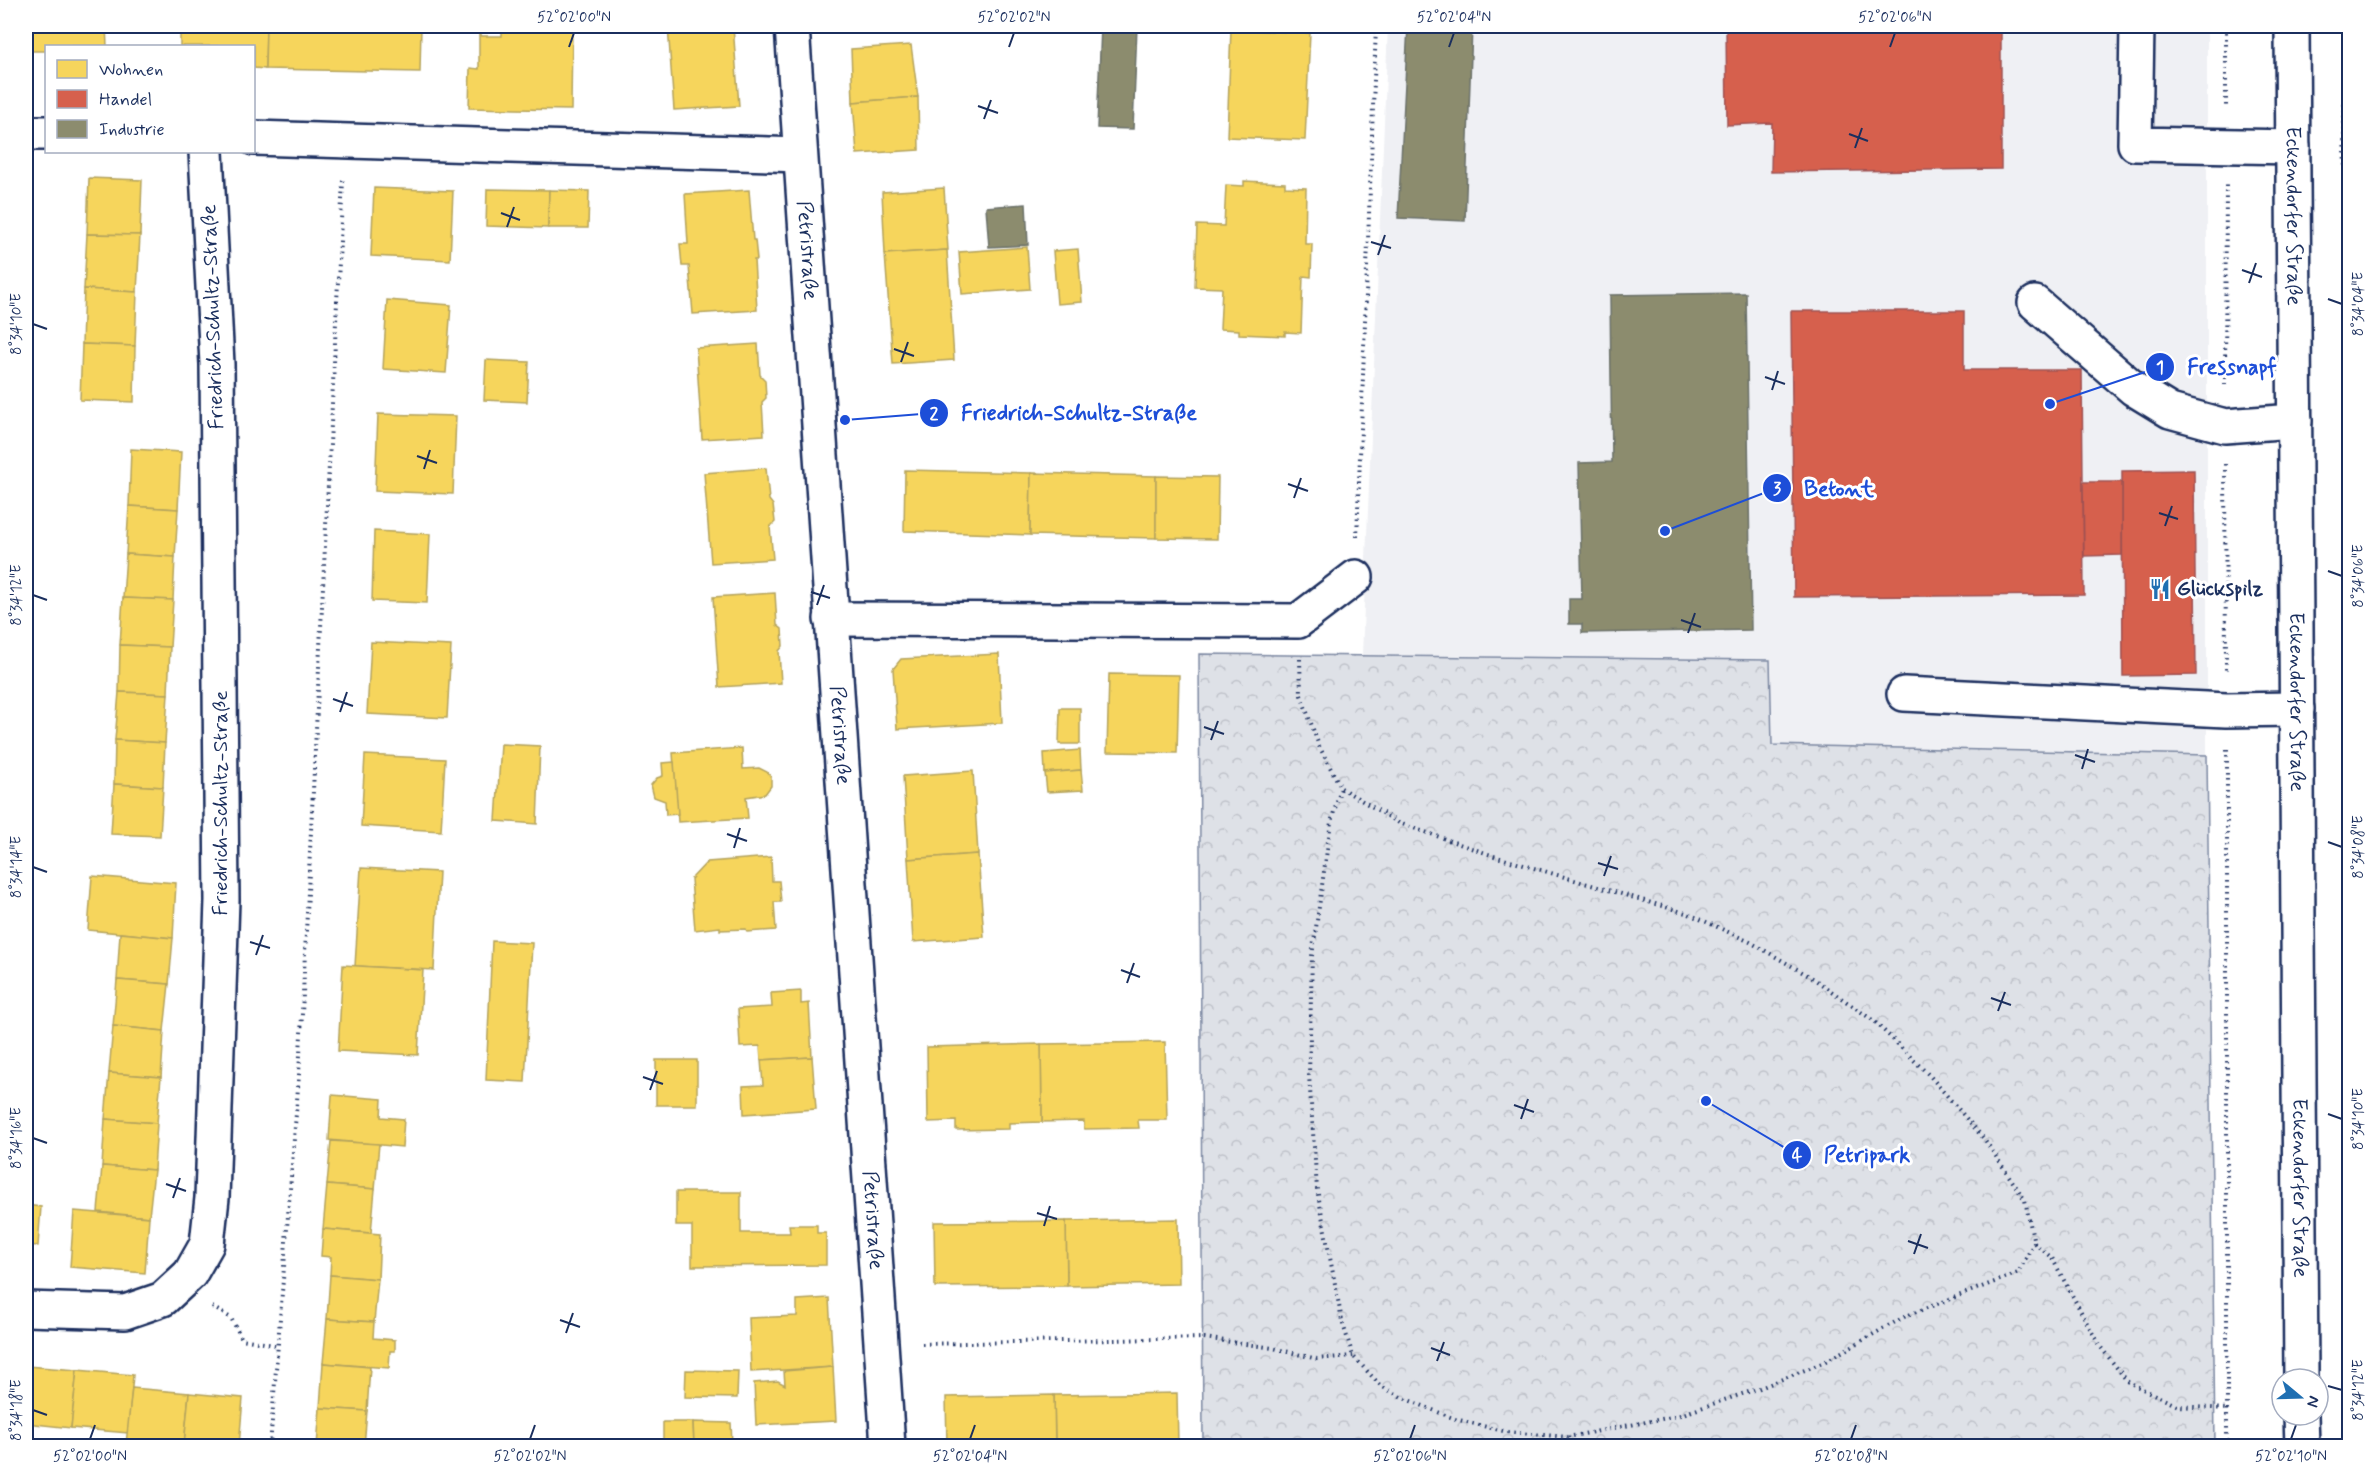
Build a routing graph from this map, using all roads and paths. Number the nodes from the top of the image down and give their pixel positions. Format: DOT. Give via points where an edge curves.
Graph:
graph roads {
  1 [pos="792,26"];
  2 [pos="1376,26"];
  3 [pos="2137,26"];
  4 [pos="2292,26"];
  5 [pos="2345,26"];
  6 [pos="26,133"];
  7 [pos="45,133"];
  8 [pos="255,138"];
  9 [pos="345,141"];
  10 [pos="2294,147"];
  11 [pos="206,153"];
  12 [pos="800,155"];
  13 [pos="2035,303"];
  14 [pos="2349,380"];
  15 [pos="2295,421"];
  16 [pos="1356,577"];
  17 [pos="831,619"];
  18 [pos="1298,621"];
  19 [pos="1904,694"];
  20 [pos="2296,709"];
  21 [pos="1341,788"];
  22 [pos="2034,1243"];
  23 [pos="178,1286"];
  24 [pos="26,1309"];
  25 [pos="881,1344"];
  26 [pos="279,1346"];
  27 [pos="1353,1356"];
  28 [pos="2301,1367"];
  29 [pos="2228,1409"];
  30 [pos="2301,1427"];
  31 [pos="1568,1437"];
  32 [pos="270,1446"];
  33 [pos="888,1446"];
  34 [pos="1570,1446"];
  35 [pos="2302,1446"];
  1 -- 12 [label="street, Petristraße"];
  2 -- 16 [label="path"];
  3 -- 10 [label="street" via="2135,144"];
  4 -- 10 [label="street, Eckendorfer Straße"];
  5 -- 14 [label="path"];
  6 -- 7 [label="street"];
  8 -- 9 [label="street"];
  9 -- 12 [label="street"];
  9 -- 26 [label="path" via="299,1075"];
  10 -- 15 [label="street, Eckendorfer Straße"];
  11 -- 23 [label="street, Friedrich-Schultz-Straße" via="217,364 222,900 207,1244 190,1274"];
  12 -- 17 [label="street, Petristraße"];
  13 -- 15 [label="street" via="2134,389 2170,411 2225,426"];
  15 -- 20 [label="street, Eckendorfer Straße"];
  16 -- 18 [label="street"];
  17 -- 18 [label="street"];
  17 -- 25 [label="street, Petristraße"];
  18 -- 21 [label="path" via="1301,695 1318,746"];
  19 -- 20 [label="street" via="2226,710"];
  20 -- 28 [label="street, Eckendorfer Straße"];
  21 -- 22 [label="path" via="1399,823 1497,857 1689,914 1750,942 1814,979 1875,1021 1930,1076 1985,1140 2025,1200"];
  21 -- 27 [label="path" via="1331,822 1312,956 1308,1075 1317,1189 1342,1321"];
  22 -- 29 [label="path" via="2052,1258 2099,1345 2128,1382 2178,1406"];
  22 -- 31 [label="path" via="2018,1273 1906,1316 1822,1363 1677,1416"];
  23 -- 24 [label="street, Friedrich-Schultz-Straße" via="163,1299 125,1312"];
  23 -- 26 [label="path" via="231,1318 242,1339"];
  25 -- 27 [label="path" via="1203,1338 1317,1359"];
  25 -- 33 [label="street, Petristraße"];
  26 -- 32 [label="path"];
  27 -- 31 [label="path" via="1381,1386 1455,1419 1507,1432"];
  30 -- 35 [label="street"];
  31 -- 34 [label="path"];
}
